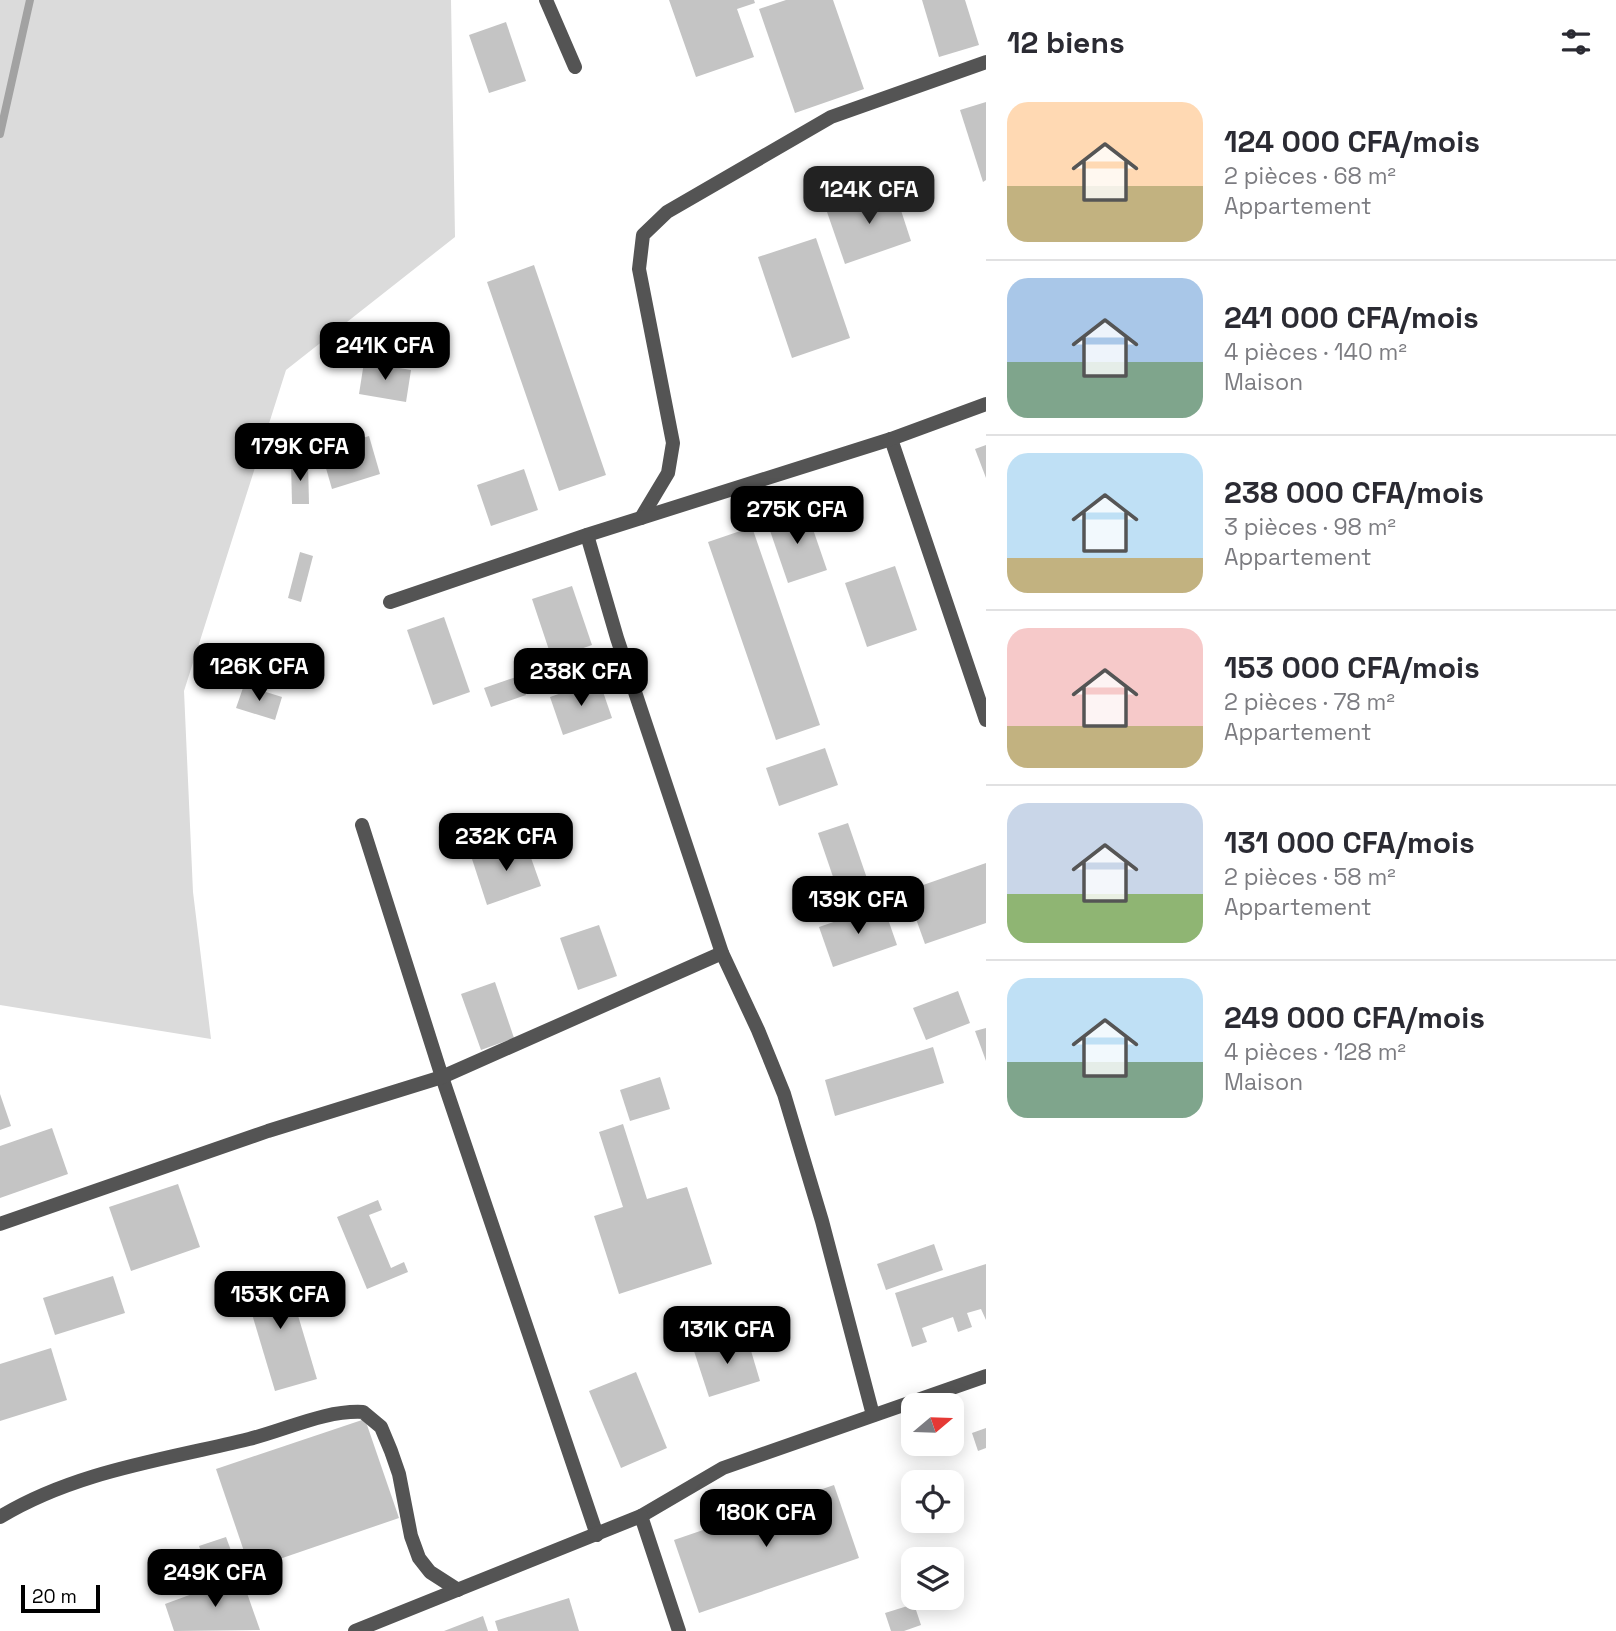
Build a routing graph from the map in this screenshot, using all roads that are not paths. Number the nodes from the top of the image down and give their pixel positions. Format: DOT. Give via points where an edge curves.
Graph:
graph roads {
  1 [pos="546,0"];
  2 [pos="986,62"];
  3 [pos="575,67"];
  4 [pos="986,404"];
  5 [pos="891,439"];
  6 [pos="641,518"];
  7 [pos="587,535"];
  8 [pos="390,602"];
  9 [pos="986,720"];
  10 [pos="362,825"];
  11 [pos="722,953"];
  12 [pos="442,1077"];
  13 [pos="0,1224"];
  14 [pos="986,1376"];
  15 [pos="873,1415"];
  16 [pos="641,1516"];
  17 [pos="0,1517"];
  18 [pos="597,1535"];
  19 [pos="458,1590"];
  20 [pos="355,1631"];
  21 [pos="679,1631"];
  1 -- 3 [label="street"];
  2 -- 6 [label="street" via="831,117 667,212 643,235 639,270 673,443 668,473"];
  4 -- 5 [label="street"];
  5 -- 6 [label="street"];
  5 -- 9 [label="street"];
  6 -- 7 [label="street"];
  7 -- 8 [label="street"];
  7 -- 11 [label="street"];
  10 -- 12 [label="street"];
  11 -- 12 [label="street"];
  11 -- 15 [label="street" via="784,1094"];
  12 -- 13 [label="street" via="268,1131"];
  12 -- 18 [label="street"];
  14 -- 15 [label="street"];
  15 -- 16 [label="street" via="723,1468"];
  16 -- 18 [label="street"];
  16 -- 21 [label="street"];
  17 -- 19 [label="street" via="61,1486 110,1471 336,1413 363,1412 382,1427 399,1474 419,1558 430,1572"];
  18 -- 19 [label="street"];
  19 -- 20 [label="street"];
}
